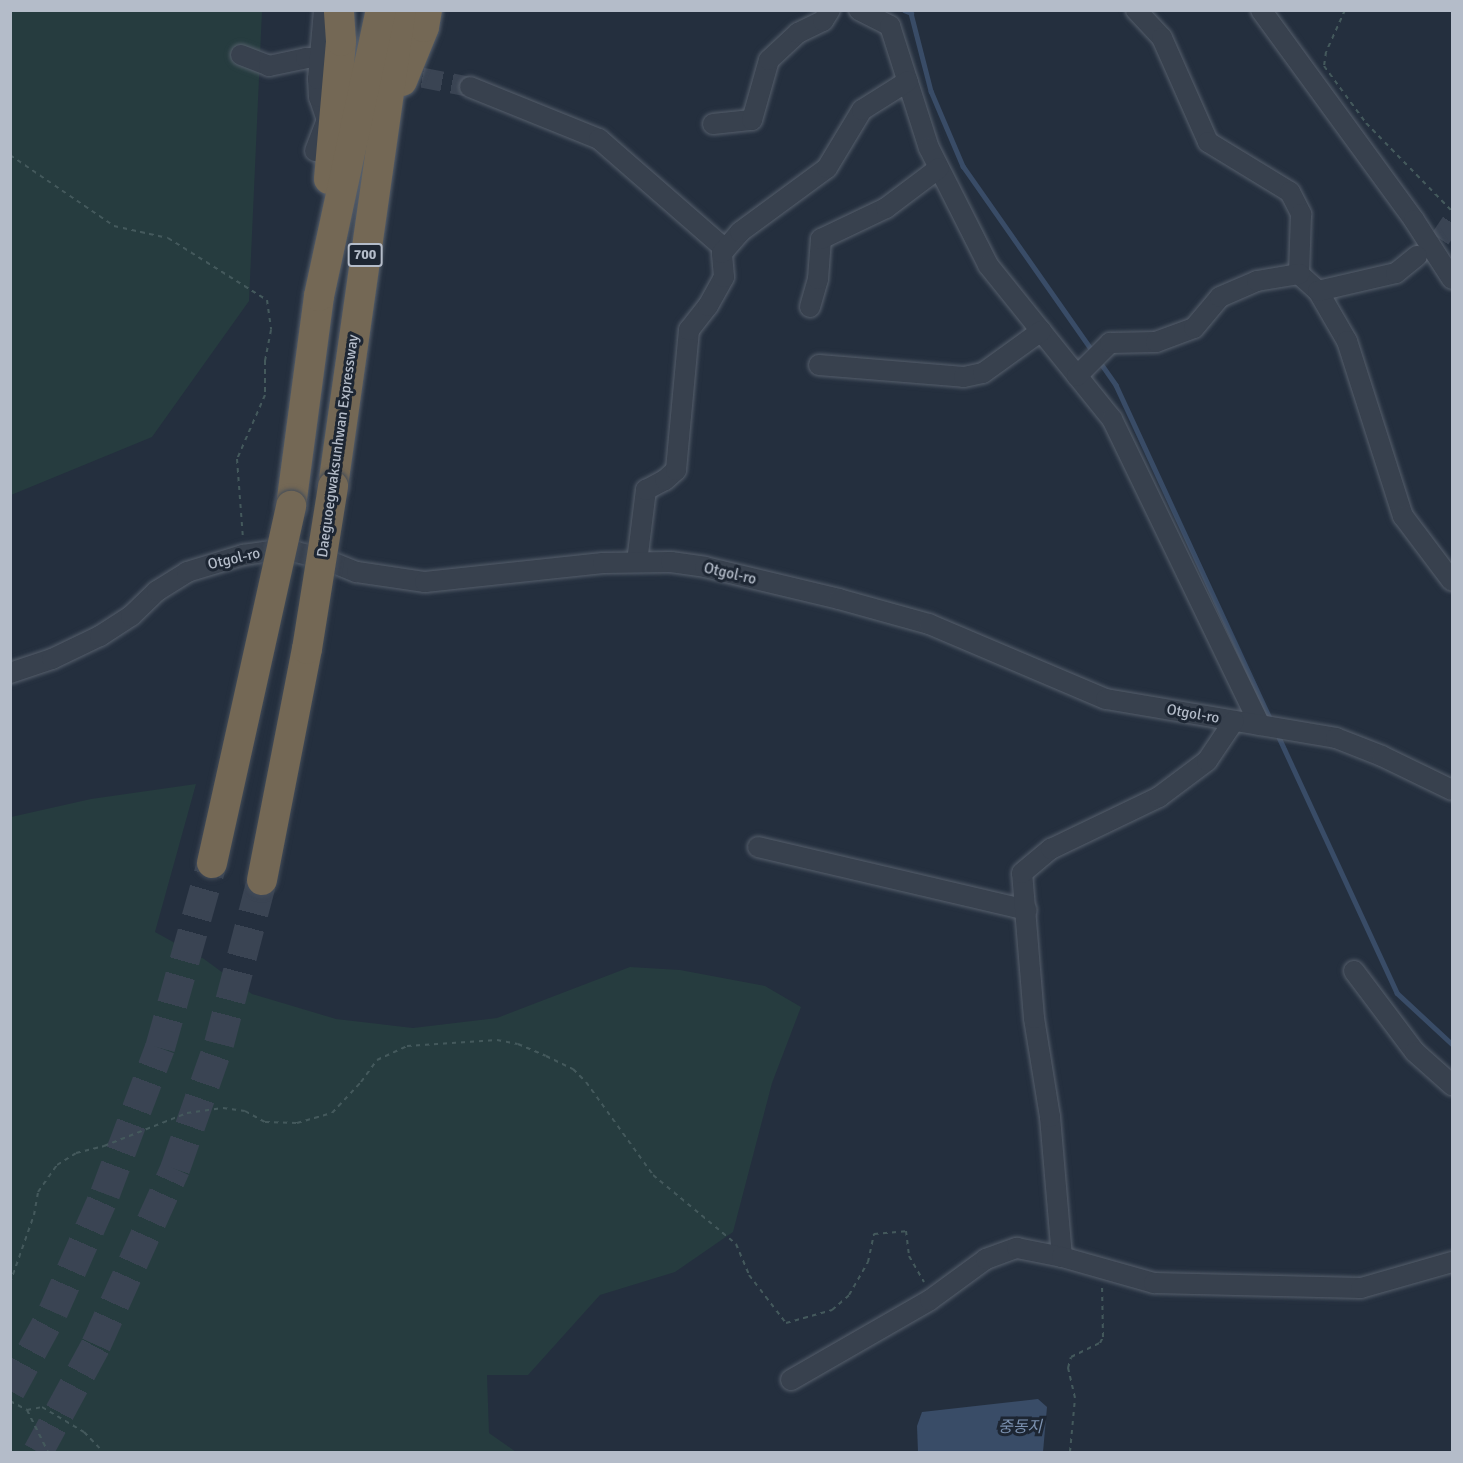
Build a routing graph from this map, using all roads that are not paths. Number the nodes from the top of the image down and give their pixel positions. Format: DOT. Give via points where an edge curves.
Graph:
graph roads {
  1 [pos="324,10"];
  2 [pos="339,10"];
  3 [pos="428,10"];
  4 [pos="830,10"];
  5 [pos="859,10"];
  6 [pos="1136,10"];
  7 [pos="1261,10"];
  8 [pos="390,18"];
  9 [pos="241,55"];
  10 [pos="320,58"];
  11 [pos="908,81"];
  12 [pos="470,87"];
  13 [pos="713,124"];
  14 [pos="384,126"];
  15 [pos="315,151"];
  16 [pos="939,168"];
  17 [pos="725,249"];
  18 [pos="1418,256"];
  19 [pos="1299,274"];
  20 [pos="1452,279"];
  21 [pos="1318,291"];
  22 [pos="319,296"];
  23 [pos="810,307"];
  24 [pos="1041,331"];
  25 [pos="819,365"];
  26 [pos="1077,376"];
  27 [pos="637,562"];
  28 [pos="1452,581"];
  29 [pos="10,673"];
  30 [pos="1234,721"];
  31 [pos="1260,725"];
  32 [pos="1452,790"];
  33 [pos="758,847"];
  34 [pos="212,863"];
  35 [pos="262,880"];
  36 [pos="1027,910"];
  37 [pos="1354,971"];
  38 [pos="1452,1085"];
  39 [pos="1062,1257"];
  40 [pos="1452,1262"];
  41 [pos="791,1380"];
  1 -- 10 [label="street"];
  2 -- 22 [label="highway" via="341,41"];
  3 -- 14 [label="highway"];
  4 -- 13 [label="street" via="823,21 798,33 769,60 752,120"];
  5 -- 11 [label="street" via="890,26"];
  6 -- 19 [label="street" via="1162,38 1208,142 1290,192 1301,214"];
  7 -- 20 [label="street" via="1414,220"];
  8 -- 14 [label="highway, Daeguoegwaksunhwan Expressway / 700"];
  8 -- 22 [label="highway, Daeguoegwaksunhwan Expressway / 700"];
  9 -- 10 [label="street" via="270,66"];
  10 -- 15 [label="street" via="319,97 327,120"];
  11 -- 16 [label="street"];
  11 -- 17 [label="street" via="862,110 827,168 740,232"];
  12 -- 17 [label="street" via="599,139"];
  14 -- 35 [label="highway, Daeguoegwaksunhwan Expressway / 700, bridge" via="307,649"];
  16 -- 23 [label="street" via="886,208 821,239 818,279"];
  16 -- 24 [label="street" via="988,265"];
  17 -- 27 [label="street" via="724,277 689,330 676,470 646,490"];
  18 -- 21 [label="street" via="1396,273"];
  19 -- 21 [label="street"];
  19 -- 26 [label="street" via="1257,281 1220,297 1194,328 1156,342 1110,343"];
  21 -- 28 [label="street" via="1347,341 1402,516"];
  22 -- 34 [label="highway, Daeguoegwaksunhwan Expressway / 700, bridge" via="291,506"];
  24 -- 25 [label="street" via="983,373 964,377"];
  24 -- 26 [label="street"];
  26 -- 31 [label="street" via="1112,419"];
  27 -- 29 [label="street, Otgol-ro" via="425,582 357,572 324,558 296,552 272,550 243,555 187,572 100,636 52,659"];
  27 -- 30 [label="street, Otgol-ro" via="705,567 839,599 929,624 1106,699"];
  30 -- 31 [label="street, Otgol-ro"];
  30 -- 36 [label="street" via="1207,761 1159,797 1051,849 1022,873"];
  31 -- 32 [label="street, Otgol-ro" via="1336,738"];
  33 -- 36 [label="street"];
  36 -- 39 [label="street" via="1034,1018 1050,1117"];
  37 -- 38 [label="street" via="1415,1052"];
  39 -- 40 [label="street" via="1154,1283 1361,1288"];
  39 -- 41 [label="street" via="1017,1248 986,1259 935,1296"];
}
